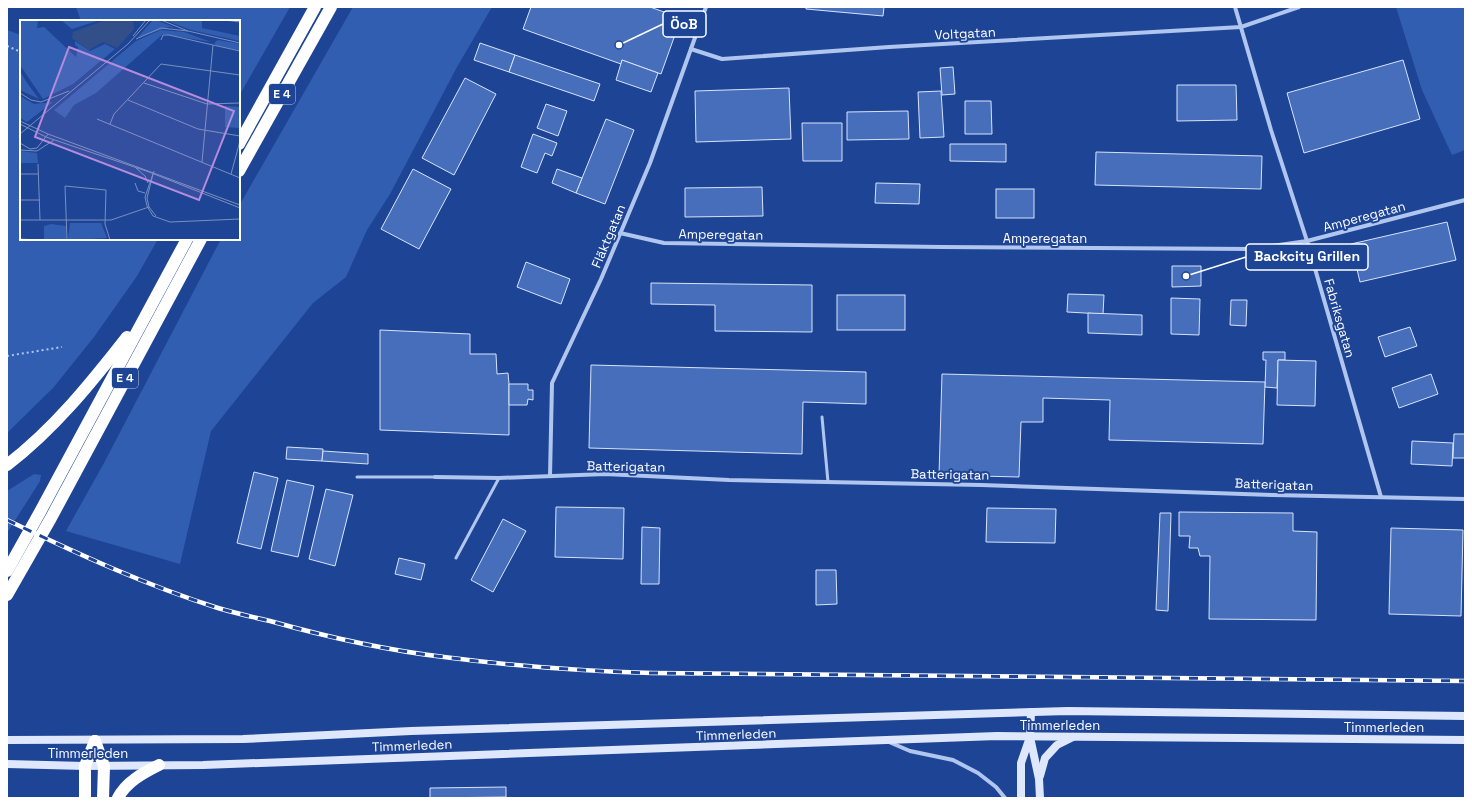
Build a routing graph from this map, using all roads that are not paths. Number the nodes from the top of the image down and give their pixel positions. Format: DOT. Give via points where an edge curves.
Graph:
graph roads {
  1 [pos="314,7"];
  2 [pos="331,7"];
  3 [pos="706,7"];
  4 [pos="1235,7"];
  5 [pos="1299,7"];
  6 [pos="1241,27"];
  7 [pos="691,49"];
  8 [pos="240,142"];
  9 [pos="240,168"];
  10 [pos="1465,200"];
  11 [pos="620,233"];
  12 [pos="186,240"];
  13 [pos="200,240"];
  14 [pos="1307,241"];
  15 [pos="148,310"];
  16 [pos="822,417"];
  17 [pos="7,465"];
  18 [pos="550,476"];
  19 [pos="357,477"];
  20 [pos="435,477"];
  21 [pos="498,478"];
  22 [pos="828,482"];
  23 [pos="1381,497"];
  24 [pos="1465,499"];
  25 [pos="25,553"];
  26 [pos="456,558"];
  27 [pos="7,571"];
  28 [pos="7,596"];
  29 [pos="1031,712"];
  30 [pos="1465,716"];
  31 [pos="1030,736"];
  32 [pos="1075,736"];
  33 [pos="7,740"];
  34 [pos="883,740"];
  35 [pos="1465,740"];
  36 [pos="95,741"];
  37 [pos="7,764"];
  38 [pos="159,765"];
  39 [pos="84,766"];
  40 [pos="104,766"];
  41 [pos="1039,778"];
  42 [pos="85,798"];
  43 [pos="103,798"];
  44 [pos="118,798"];
  45 [pos="1005,798"];
  46 [pos="1021,798"];
  47 [pos="1040,798"];
  1 -- 8 [label="highway, E 4"];
  2 -- 9 [label="highway, E 4"];
  3 -- 7 [label="street, Fläktgatan"];
  4 -- 6 [label="street, Fabriksgatan"];
  5 -- 6 [label="street, Voltgatan"];
  6 -- 7 [label="street, Voltgatan" via="722,59"];
  6 -- 14 [label="street, Fabriksgatan"];
  7 -- 11 [label="street, Fläktgatan" via="650,163"];
  10 -- 14 [label="street, Amperegatan"];
  11 -- 14 [label="street, Amperegatan" via="664,243 950,247 1252,249"];
  11 -- 18 [label="street, Fläktgatan" via="552,383"];
  12 -- 15 [label="highway, E 4"];
  13 -- 25 [label="highway, E 4" via="51,518"];
  14 -- 23 [label="street, Fabriksgatan"];
  15 -- 17 [label="highway, E 4" via="75,401 40,437"];
  15 -- 25 [label="highway, E 4" via="40,512"];
  16 -- 22 [label="lane"];
  18 -- 21 [label="street, Batterigatan"];
  18 -- 22 [label="street, Batterigatan" via="605,474"];
  19 -- 20 [label="lane"];
  20 -- 21 [label="street, Batterigatan"];
  21 -- 26 [label="lane"];
  22 -- 23 [label="street, Batterigatan" via="981,484"];
  23 -- 24 [label="street, Batterigatan"];
  25 -- 27 [label="highway, E 4"];
  25 -- 28 [label="highway, E 4"];
  29 -- 30 [label="main road, Timmerleden"];
  29 -- 31 [label="main road"];
  29 -- 36 [label="main road, Timmerleden" via="412,731 243,739"];
  31 -- 32 [label="main road, Timmerleden"];
  31 -- 34 [label="main road, Timmerleden"];
  31 -- 41 [label="main road"];
  31 -- 46 [label="main road" via="1021,763"];
  32 -- 35 [label="main road, Timmerleden"];
  32 -- 41 [label="main road" via="1057,745 1045,758"];
  33 -- 36 [label="main road, Timmerleden"];
  34 -- 38 [label="main road, Timmerleden"];
  34 -- 45 [label="street" via="910,751 953,760 978,773"];
  36 -- 39 [label="highway"];
  36 -- 40 [label="highway"];
  37 -- 39 [label="main road, Timmerleden"];
  38 -- 40 [label="main road, Timmerleden"];
  38 -- 44 [label="highway" via="128,784"];
  39 -- 40 [label="main road, Timmerleden"];
  39 -- 42 [label="highway"];
  40 -- 43 [label="highway"];
  41 -- 47 [label="main road"];
}
